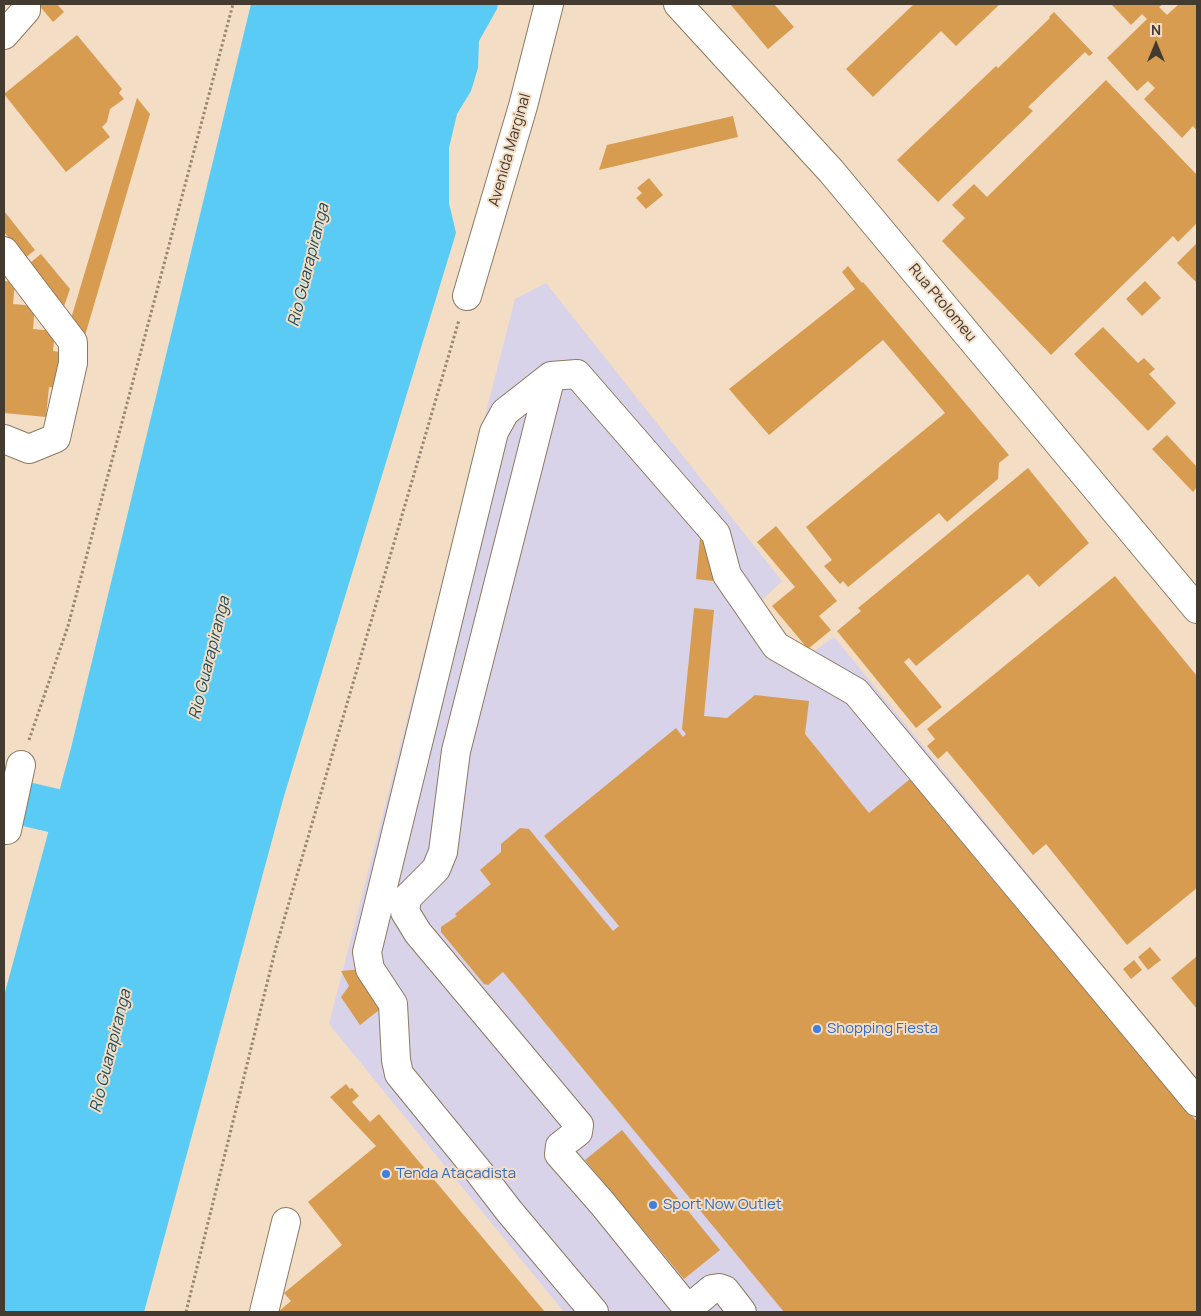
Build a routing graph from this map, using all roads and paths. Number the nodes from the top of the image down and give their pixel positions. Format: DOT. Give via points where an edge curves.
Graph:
graph roads {
  1 [pos="26,4"];
  2 [pos="233,4"];
  3 [pos="549,4"];
  4 [pos="678,4"];
  5 [pos="4,35"];
  6 [pos="4,251"];
  7 [pos="466,296"];
  8 [pos="551,376"];
  9 [pos="4,439"];
  10 [pos="1197,609"];
  11 [pos="21,765"];
  12 [pos="7,830"];
  13 [pos="1197,1102"];
  14 [pos="286,1222"];
  15 [pos="186,1312"];
  16 [pos="264,1312"];
  17 [pos="594,1312"];
  18 [pos="742,1312"];
  1 -- 5 [label="street" via="26,10"];
  2 -- 11 [label="path" via="68,626"];
  3 -- 7 [label="street, Avenida Marginal" via="523,106"];
  4 -- 10 [label="street, Rua Ptolomeu" via="831,171"];
  6 -- 9 [label="street" via="73,342 73,363 56,438 29,448"];
  7 -- 15 [label="path" via="276,947"];
  8 -- 13 [label="street" via="577,374 716,534 726,575 776,646 856,692"];
  8 -- 17 [label="street" via="506,412 494,432 367,952 370,969 393,1004 399,1074"];
  8 -- 18 [label="street" via="456,751 443,852 436,869 407,898 405,912 418,933 579,1125 578,1132 560,1146 558,1154 688,1309 712,1289 719,1288 725,1290"];
  11 -- 12 [label="street"];
  14 -- 16 [label="street"];
}
